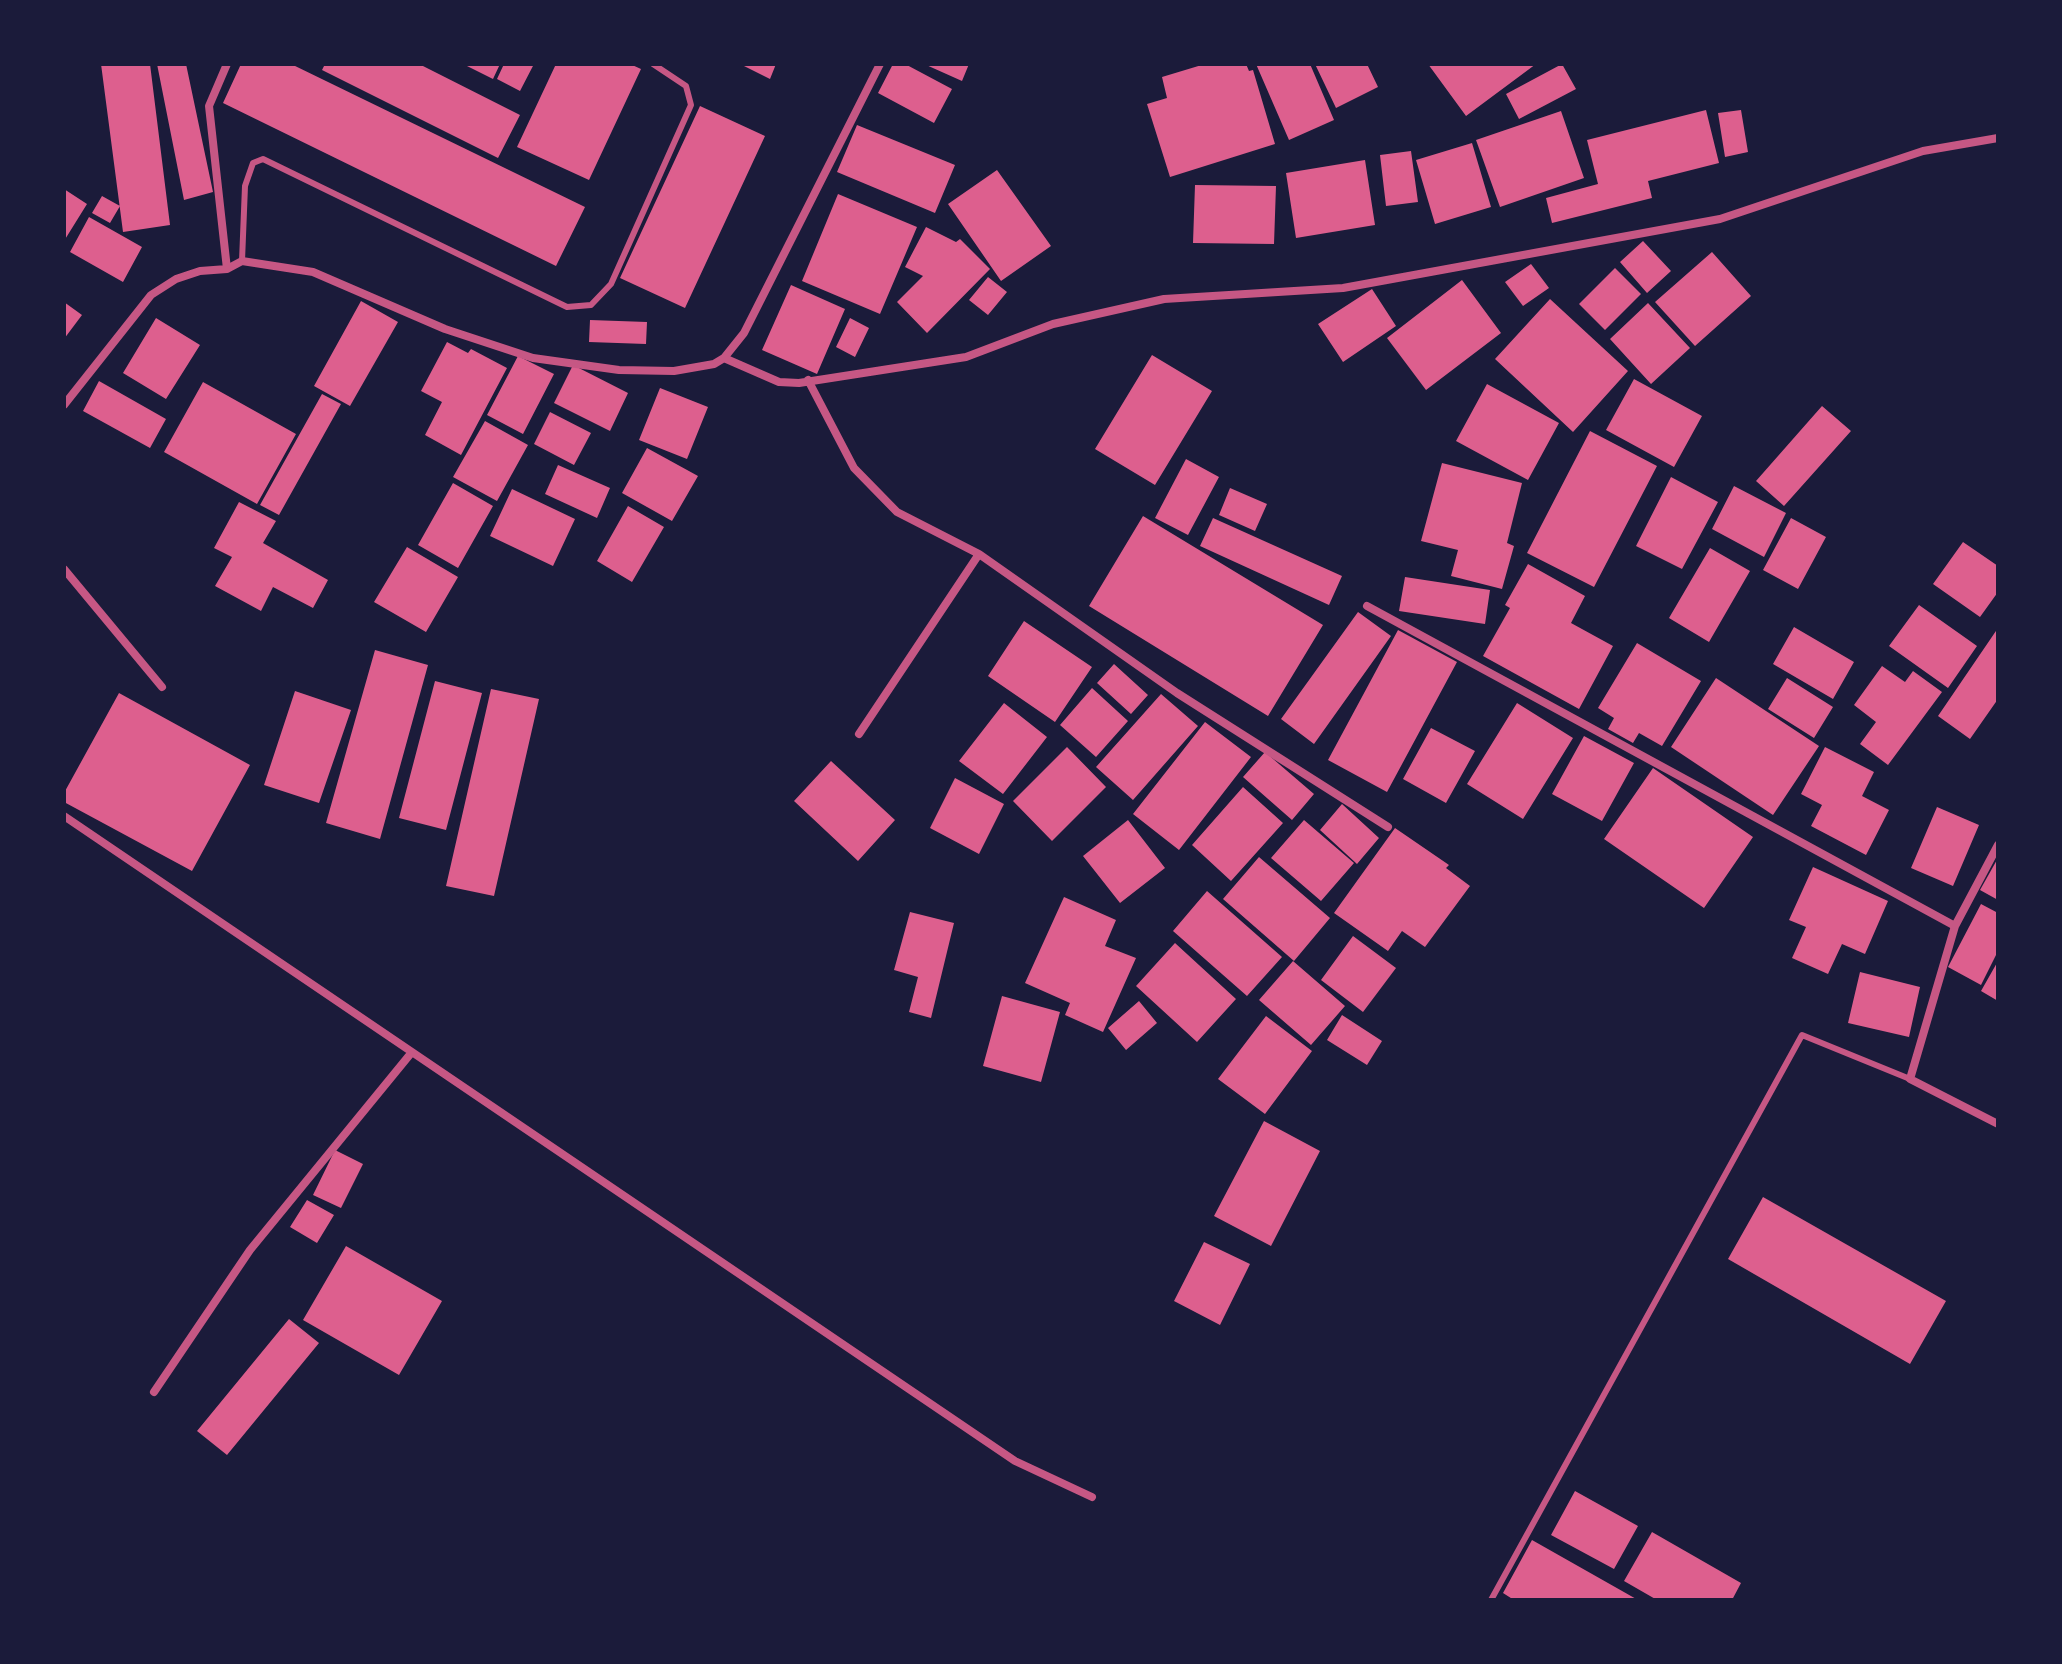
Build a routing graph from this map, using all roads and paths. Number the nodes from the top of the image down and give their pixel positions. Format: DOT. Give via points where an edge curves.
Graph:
graph roads {
  1 [pos="227,64"];
  2 [pos="653,64"];
  3 [pos="880,64"];
  4 [pos="1998,138"];
  5 [pos="242,261"];
  6 [pos="227,269"];
  7 [pos="724,358"];
  8 [pos="808,380"];
  9 [pos="64,405"];
  10 [pos="979,554"];
  11 [pos="64,569"];
  12 [pos="1367,606"];
  13 [pos="162,687"];
  14 [pos="859,734"];
  15 [pos="64,816"];
  16 [pos="1388,827"];
  17 [pos="1998,845"];
  18 [pos="1955,926"];
  19 [pos="412,1052"];
  20 [pos="1910,1079"];
  21 [pos="1998,1124"];
  22 [pos="154,1392"];
  23 [pos="1092,1497"];
  24 [pos="1491,1600"];
  1 -- 6 [label="street" via="209,106"];
  2 -- 5 [label="lane" via="686,86 691,105 611,284 591,305 578,308 553,301 263,159 253,163 245,186"];
  3 -- 7 [label="street" via="770,285"];
  4 -- 8 [label="street" via="1923,151 1720,219 1663,231 1343,288 1164,299 1053,324 966,357"];
  5 -- 6 [label="street"];
  5 -- 7 [label="street" via="313,272 445,329 557,363 674,371 702,368"];
  6 -- 9 [label="street" via="176,279 151,295"];
  7 -- 8 [label="street" via="779,382"];
  8 -- 10 [label="street" via="845,454 871,488 897,512"];
  10 -- 14 [label="street"];
  10 -- 16 [label="street" via="1177,693"];
  11 -- 13 [label="street"];
  12 -- 18 [label="street"];
  15 -- 19 [label="street"];
  17 -- 18 [label="street"];
  18 -- 20 [label="street"];
  19 -- 22 [label="street" via="250,1250"];
  19 -- 23 [label="street" via="1015,1461"];
  20 -- 21 [label="street"];
  20 -- 24 [label="lane" via="1802,1035"];
}
